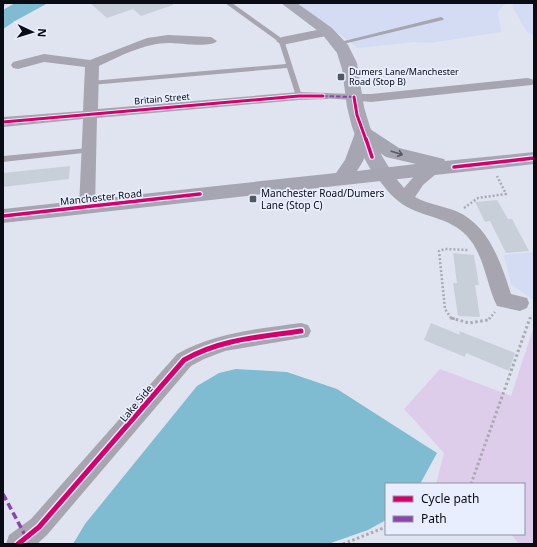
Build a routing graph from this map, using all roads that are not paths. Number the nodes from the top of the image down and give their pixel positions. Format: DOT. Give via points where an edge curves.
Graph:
graph roads {
  1 [pos="228,3"];
  2 [pos="288,3"];
  3 [pos="441,19"];
  4 [pos="328,32"];
  5 [pos="211,41"];
  6 [pos="282,41"];
  7 [pos="339,43"];
  8 [pos="92,64"];
  9 [pos="18,65"];
  10 [pos="290,66"];
  11 [pos="527,82"];
  12 [pos="91,83"];
  13 [pos="299,96"];
  14 [pos="323,96"];
  15 [pos="354,97"];
  16 [pos="90,113"];
  17 [pos="3,122"];
  18 [pos="364,133"];
  19 [pos="89,150"];
  20 [pos="534,158"];
  21 [pos="3,159"];
  22 [pos="454,167"];
  23 [pos="434,169"];
  24 [pos="382,174"];
  25 [pos="343,178"];
  26 [pos="406,199"];
  27 [pos="87,207"];
  28 [pos="3,216"];
  29 [pos="518,305"];
  30 [pos="301,331"];
  31 [pos="18,544"];
  1 -- 6 [label="lane"];
  2 -- 4 [label="main road"];
  3 -- 7 [label="lane"];
  4 -- 6 [label="street"];
  4 -- 7 [label="main road"];
  5 -- 8 [label="street" via="151,41"];
  6 -- 10 [label="lane"];
  7 -- 15 [label="main road" via="346,53 350,66"];
  8 -- 9 [label="street" via="44,58"];
  8 -- 12 [label="street"];
  10 -- 12 [label="lane"];
  10 -- 13 [label="lane"];
  11 -- 15 [label="street" via="371,98"];
  12 -- 16 [label="street"];
  13 -- 14 [label="street, Britain Street"];
  13 -- 16 [label="street, Britain Street"];
  14 -- 15 [label="street, Britain Street"];
  15 -- 18 [label="main road"];
  16 -- 17 [label="street, Britain Street"];
  16 -- 19 [label="street"];
  18 -- 22 [label="highway, one-way" via="393,153"];
  18 -- 24 [label="main road" via="374,162"];
  18 -- 25 [label="highway" via="354,161"];
  19 -- 21 [label="lane"];
  19 -- 27 [label="street"];
  20 -- 22 [label="highway, Manchester Road"];
  22 -- 23 [label="highway, Manchester Road"];
  23 -- 24 [label="highway, Manchester Road"];
  23 -- 26 [label="street" via="423,176 410,190"];
  24 -- 25 [label="highway, Manchester Road"];
  24 -- 26 [label="street"];
  25 -- 27 [label="highway, Manchester Road"];
  26 -- 29 [label="street" via="456,218 467,226 486,251"];
  27 -- 28 [label="highway, Manchester Road"];
  30 -- 31 [label="street, Lake Side" via="216,345 196,352 184,360 39,527"];
}
